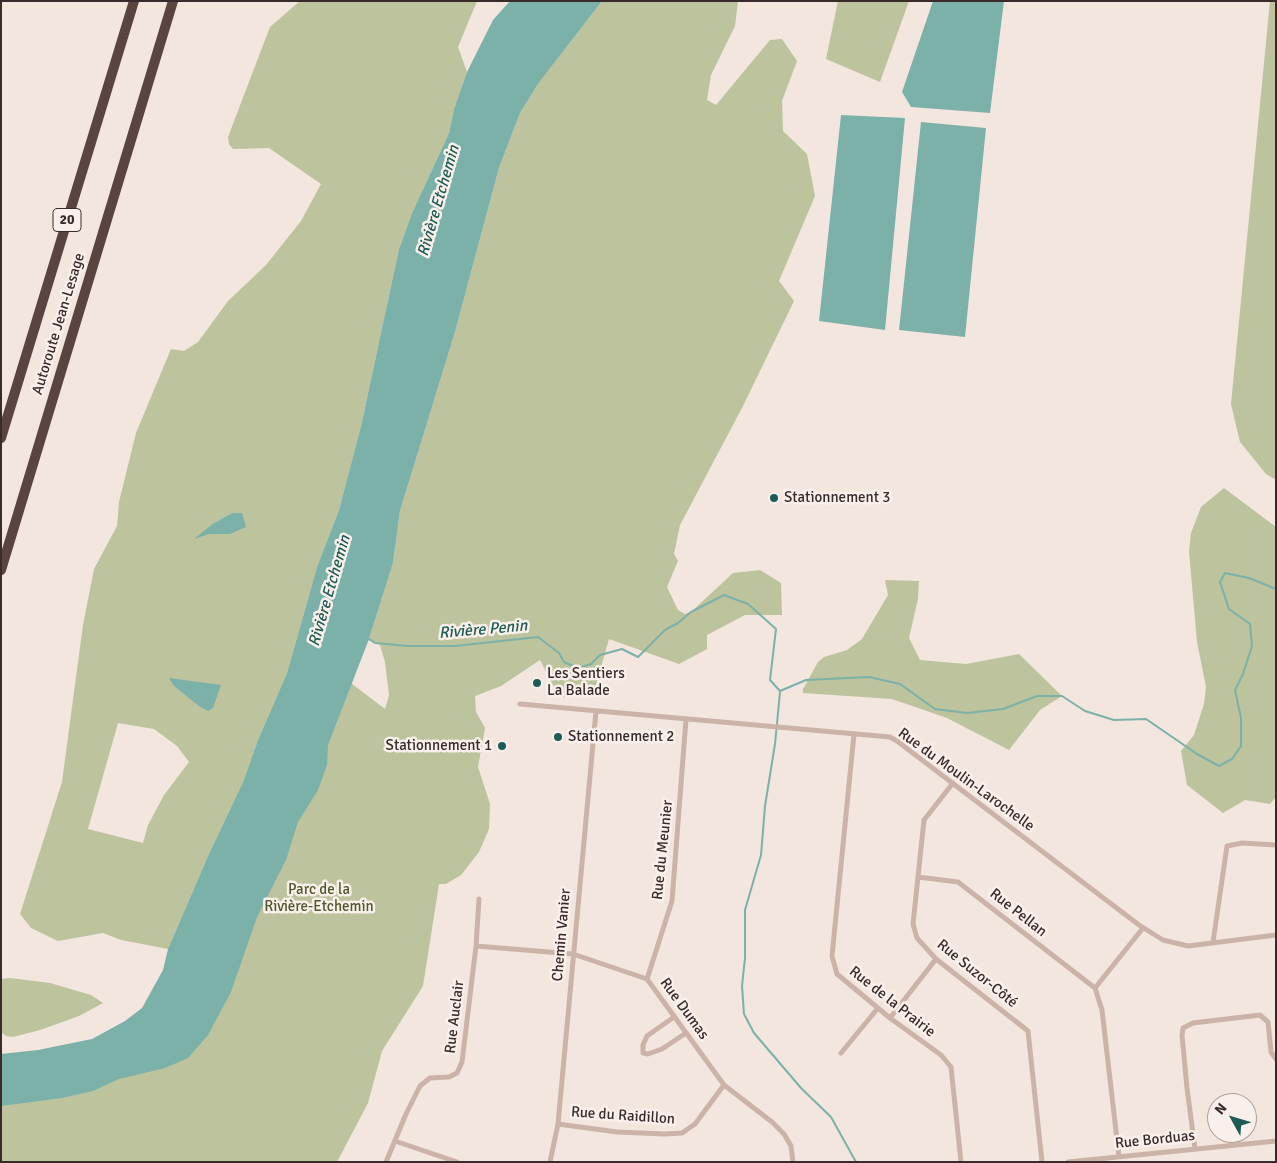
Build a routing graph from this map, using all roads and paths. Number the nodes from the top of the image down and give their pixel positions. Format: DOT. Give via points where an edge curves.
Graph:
graph roads {
  1 [pos="134,1"];
  2 [pos="173,1"];
  3 [pos="1,438"];
  4 [pos="1,570"];
  5 [pos="520,704"];
  6 [pos="596,711"];
  7 [pos="686,719"];
  8 [pos="854,734"];
  9 [pos="953,783"];
  10 [pos="1276,845"];
  11 [pos="918,877"];
  12 [pos="479,899"];
  13 [pos="1143,928"];
  14 [pos="1276,935"];
  15 [pos="1213,942"];
  16 [pos="476,946"];
  17 [pos="573,954"];
  18 [pos="936,959"];
  19 [pos="647,979"];
  20 [pos="1095,988"];
  21 [pos="878,1008"];
  22 [pos="674,1017"];
  23 [pos="890,1018"];
  24 [pos="686,1033"];
  25 [pos="842,1053"];
  26 [pos="1276,1059"];
  27 [pos="724,1086"];
  28 [pos="558,1124"];
  29 [pos="396,1141"];
  30 [pos="1276,1141"];
  31 [pos="1195,1149"];
  32 [pos="1119,1156"];
  33 [pos="386,1162"];
  34 [pos="457,1162"];
  35 [pos="550,1162"];
  36 [pos="793,1162"];
  37 [pos="961,1162"];
  38 [pos="1042,1162"];
  39 [pos="1068,1162"];
  1 -- 3 [label="highway, Autoroute Jean-Lesage / 20"];
  2 -- 4 [label="highway, Autoroute Jean-Lesage / 20"];
  5 -- 6 [label="street, Rue du Moulin-Larochelle"];
  6 -- 7 [label="street, Rue du Moulin-Larochelle"];
  6 -- 17 [label="street, Chemin Vanier"];
  7 -- 8 [label="street, Rue du Moulin-Larochelle"];
  7 -- 19 [label="street, Rue du Meunier" via="672,902"];
  8 -- 9 [label="street, Rue du Moulin-Larochelle" via="890,737"];
  8 -- 21 [label="street, Rue de la Prairie" via="832,956 837,974"];
  9 -- 11 [label="street, Rue Suzor-Côté" via="924,820"];
  9 -- 13 [label="street, Rue du Moulin-Larochelle"];
  10 -- 15 [label="street" via="1242,843 1227,846"];
  11 -- 18 [label="street, Rue Suzor-Côté" via="913,924 917,938"];
  11 -- 20 [label="street, Rue Pellan" via="958,882"];
  12 -- 16 [label="street, Rue Auclair"];
  13 -- 15 [label="street, Rue du Moulin-Larochelle" via="1163,940 1188,946"];
  13 -- 20 [label="street"];
  14 -- 15 [label="street, Rue du Moulin-Larochelle"];
  16 -- 17 [label="street, Rue Dumas"];
  16 -- 29 [label="street, Rue Auclair" via="462,1062 457,1073 430,1078 420,1086"];
  17 -- 19 [label="street, Rue Dumas"];
  17 -- 28 [label="street, Chemin Vanier"];
  18 -- 23 [label="street"];
  18 -- 38 [label="street, Rue Suzor-Côté" via="1028,1031"];
  19 -- 22 [label="street, Rue Dumas"];
  20 -- 32 [label="street" via="1102,1010"];
  21 -- 23 [label="street, Rue de la Prairie"];
  21 -- 25 [label="street"];
  22 -- 24 [label="street, Rue Dumas"];
  22 -- 24 [label="street" via="648,1036 643,1053 662,1049"];
  23 -- 37 [label="street, Rue de la Prairie" via="951,1067"];
  24 -- 27 [label="street, Rue Dumas"];
  26 -- 31 [label="street" via="1268,1022 1260,1016 1192,1023 1183,1028"];
  27 -- 28 [label="street, Rue du Raidillon" via="695,1124 682,1133 617,1132"];
  27 -- 36 [label="street, Rue Dumas" via="784,1134 791,1146"];
  28 -- 35 [label="street, Chemin Vanier"];
  29 -- 33 [label="street, Rue Auclair"];
  29 -- 34 [label="street"];
  30 -- 31 [label="street, Rue Borduas"];
  31 -- 32 [label="street, Rue Borduas"];
  32 -- 39 [label="street, Rue Borduas"];
}
